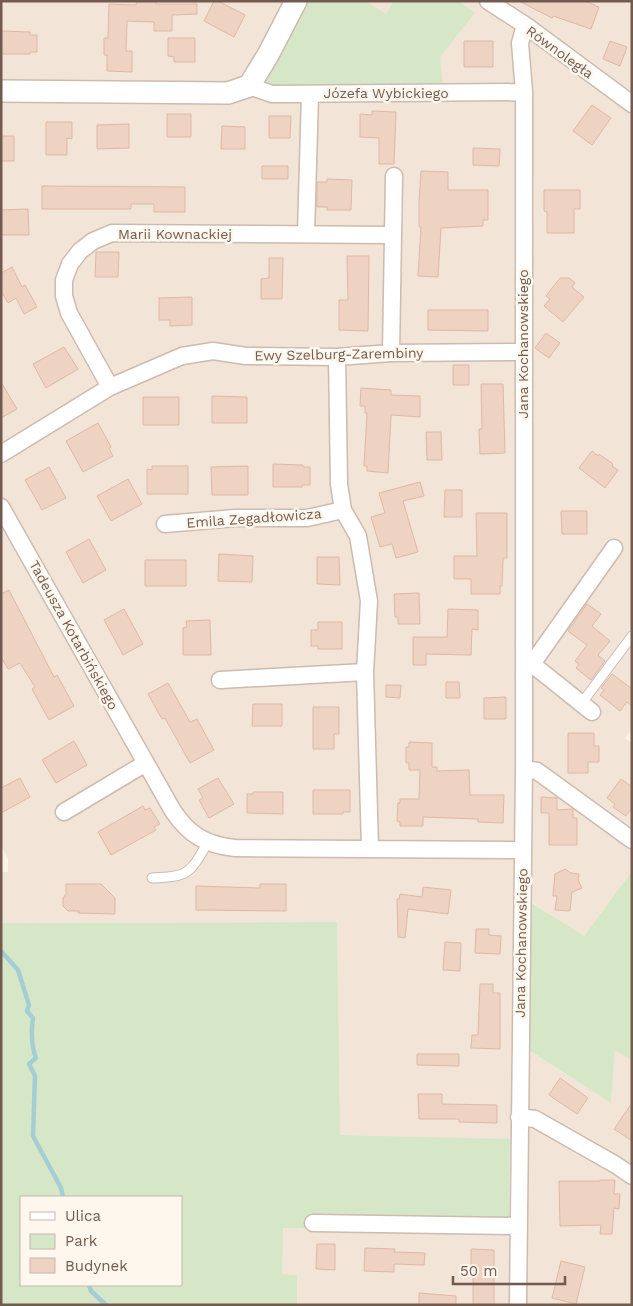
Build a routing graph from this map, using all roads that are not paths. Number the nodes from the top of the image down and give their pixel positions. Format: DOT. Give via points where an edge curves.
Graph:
graph roads {
  1 [pos="296,1"];
  2 [pos="488,1"];
  3 [pos="525,25"];
  4 [pos="249,86"];
  5 [pos="1,91"];
  6 [pos="524,92"];
  7 [pos="310,94"];
  8 [pos="632,104"];
  9 [pos="394,176"];
  10 [pos="306,234"];
  11 [pos="393,235"];
  12 [pos="523,352"];
  13 [pos="391,353"];
  14 [pos="337,357"];
  15 [pos="110,387"];
  16 [pos="1,454"];
  17 [pos="1,507"];
  18 [pos="342,510"];
  19 [pos="165,524"];
  20 [pos="614,548"];
  21 [pos="632,636"];
  22 [pos="528,664"];
  23 [pos="365,672"];
  24 [pos="220,680"];
  25 [pos="586,708"];
  26 [pos="146,763"];
  27 [pos="524,769"];
  28 [pos="64,812"];
  29 [pos="632,840"];
  30 [pos="208,842"];
  31 [pos="370,849"];
  32 [pos="523,850"];
  33 [pos="152,878"];
  34 [pos="519,1117"];
  35 [pos="632,1176"];
  36 [pos="313,1223"];
  37 [pos="518,1226"];
  38 [pos="518,1305"];
  1 -- 4 [label="street"];
  2 -- 3 [label="street, Równoległa"];
  3 -- 6 [label="street, Jana Kochanowskiego" via="520,43"];
  3 -- 8 [label="street, Równoległa"];
  4 -- 5 [label="street" via="228,93"];
  4 -- 7 [label="street, Józefa Wybickiego" via="272,94"];
  6 -- 7 [label="street, Józefa Wybickiego"];
  6 -- 12 [label="street, Jana Kochanowskiego"];
  7 -- 10 [label="street"];
  9 -- 11 [label="street"];
  10 -- 11 [label="street, Marii Kownackiej"];
  10 -- 15 [label="street, Marii Kownackiej" via="112,233 80,251 64,280 64,296 69,313"];
  11 -- 13 [label="street"];
  12 -- 13 [label="street, Ewy Szelburg-Zarembiny"];
  12 -- 22 [label="street, Jana Kochanowskiego"];
  13 -- 14 [label="street, Ewy Szelburg-Zarembiny"];
  14 -- 15 [label="street, Ewy Szelburg-Zarembiny" via="246,356 213,351 182,356"];
  14 -- 18 [label="street, Emila Zegadłowicza"];
  15 -- 16 [label="street, Ewy Szelburg-Zarembiny"];
  17 -- 26 [label="street, Tadeusza Kotarbińskiego"];
  18 -- 19 [label="street, Emila Zegadłowicza" via="307,518 234,518"];
  18 -- 23 [label="street, Emila Zegadłowicza" via="358,536 369,601"];
  20 -- 22 [label="street"];
  21 -- 25 [label="lane"];
  22 -- 25 [label="street"];
  22 -- 27 [label="street, Jana Kochanowskiego"];
  23 -- 24 [label="street"];
  23 -- 31 [label="street, Emila Zegadłowicza"];
  26 -- 28 [label="street"];
  26 -- 30 [label="street, Tadeusza Kotarbińskiego" via="180,820"];
  27 -- 29 [label="street" via="537,771"];
  27 -- 32 [label="street, Jana Kochanowskiego"];
  30 -- 31 [label="street, Tadeusza Kotarbińskiego" via="235,848"];
  30 -- 33 [label="lane" via="185,874"];
  31 -- 32 [label="street, Tadeusza Kotarbińskiego"];
  32 -- 34 [label="street, Jana Kochanowskiego"];
  34 -- 35 [label="street" via="536,1119"];
  34 -- 37 [label="street, Jana Kochanowskiego"];
  36 -- 37 [label="street"];
  37 -- 38 [label="street, Jana Kochanowskiego"];
}
